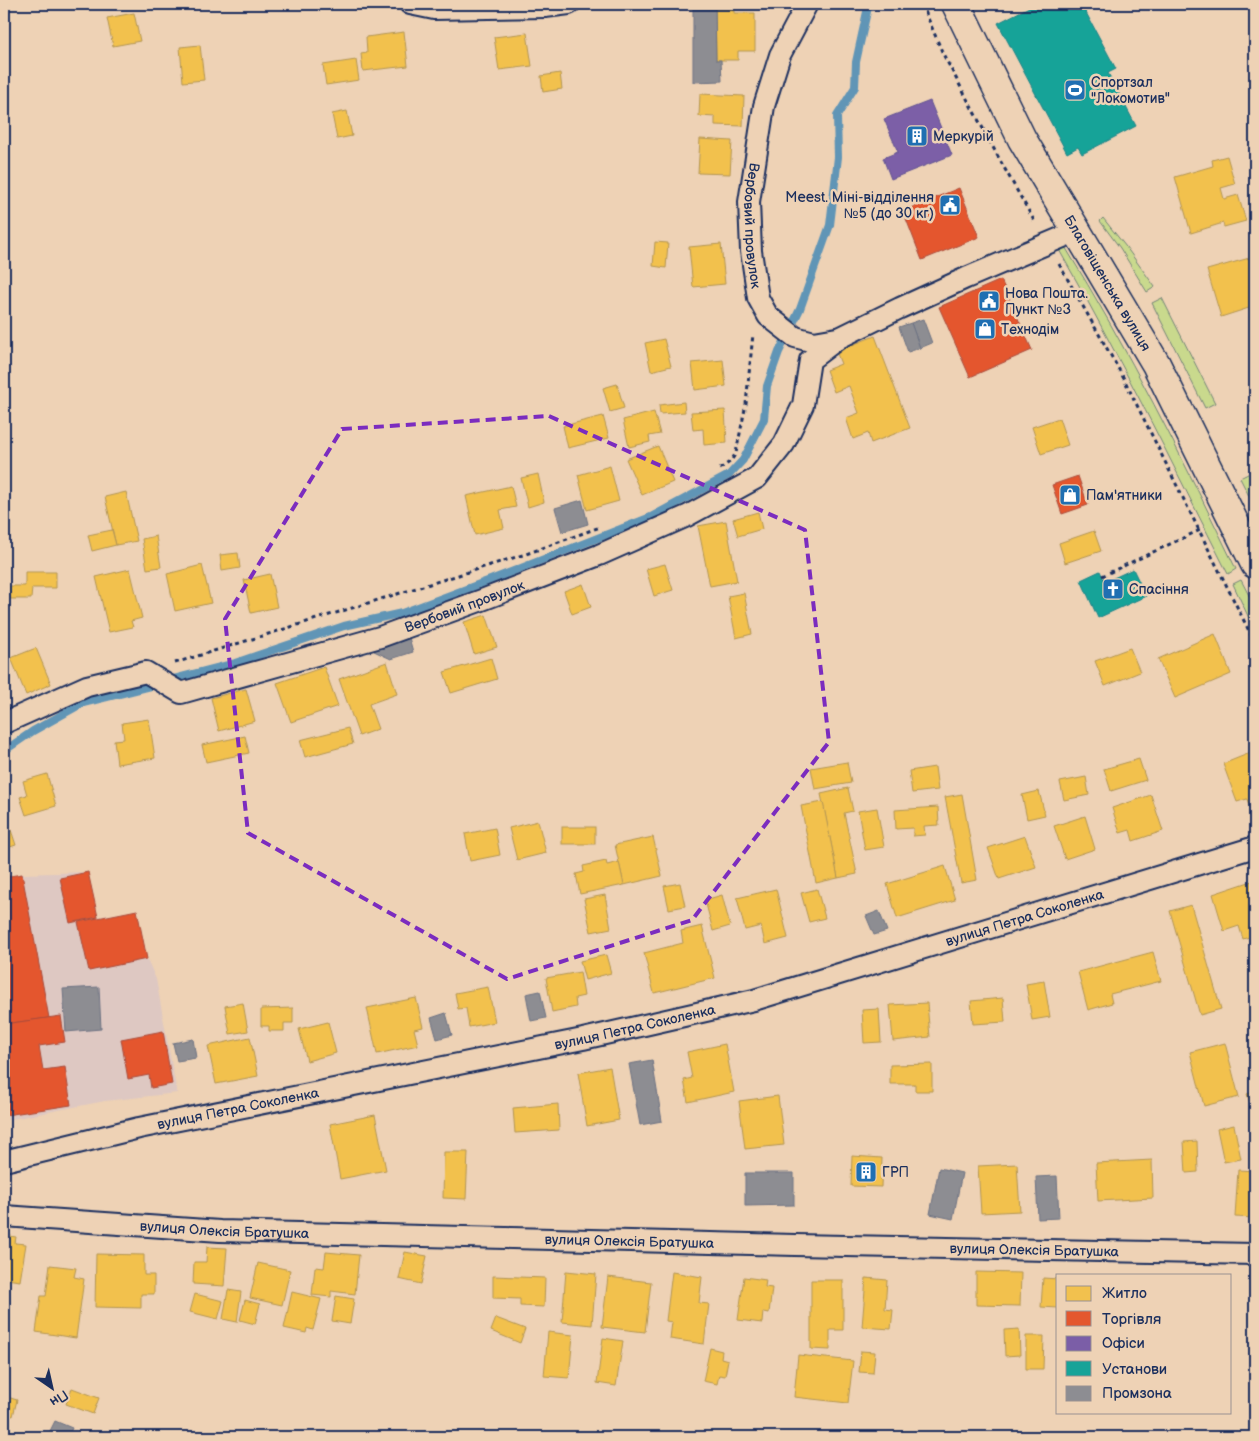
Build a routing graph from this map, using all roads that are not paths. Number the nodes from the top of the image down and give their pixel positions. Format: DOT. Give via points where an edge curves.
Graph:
graph roads {
  1 [pos="410,4"];
  2 [pos="569,4"];
  3 [pos="807,4"];
  4 [pos="956,4"];
  5 [pos="1077,231"];
  6 [pos="839,338"];
  7 [pos="1255,564"];
  8 [pos="4,723"];
  9 [pos="1255,847"];
  10 [pos="4,1161"];
  11 [pos="4,1216"];
  12 [pos="1255,1254"];
  1 -- 2 [label="street" via="434,8"];
  3 -- 6 [label="street, Вербовий провулок" via="780,55 764,106 749,202 751,251 758,298 768,316 789,333 814,342"];
  4 -- 5 [label="main road, Благовіщенська вулиця" via="1022,139"];
  5 -- 6 [label="street, Вербовий провулок" via="941,289"];
  5 -- 7 [label="main road, Благовіщенська вулиця" via="1156,364"];
  6 -- 8 [label="street, Вербовий провулок" via="810,360 803,405 784,444 757,478 687,516 600,556 380,637 181,693 146,672 87,686"];
  9 -- 10 [label="street, вулиця Петра Соколенка" via="754,1000 583,1039 140,1128"];
  11 -- 12 [label="street, вулиця Олексія Братушка" via="220,1231"];
}
